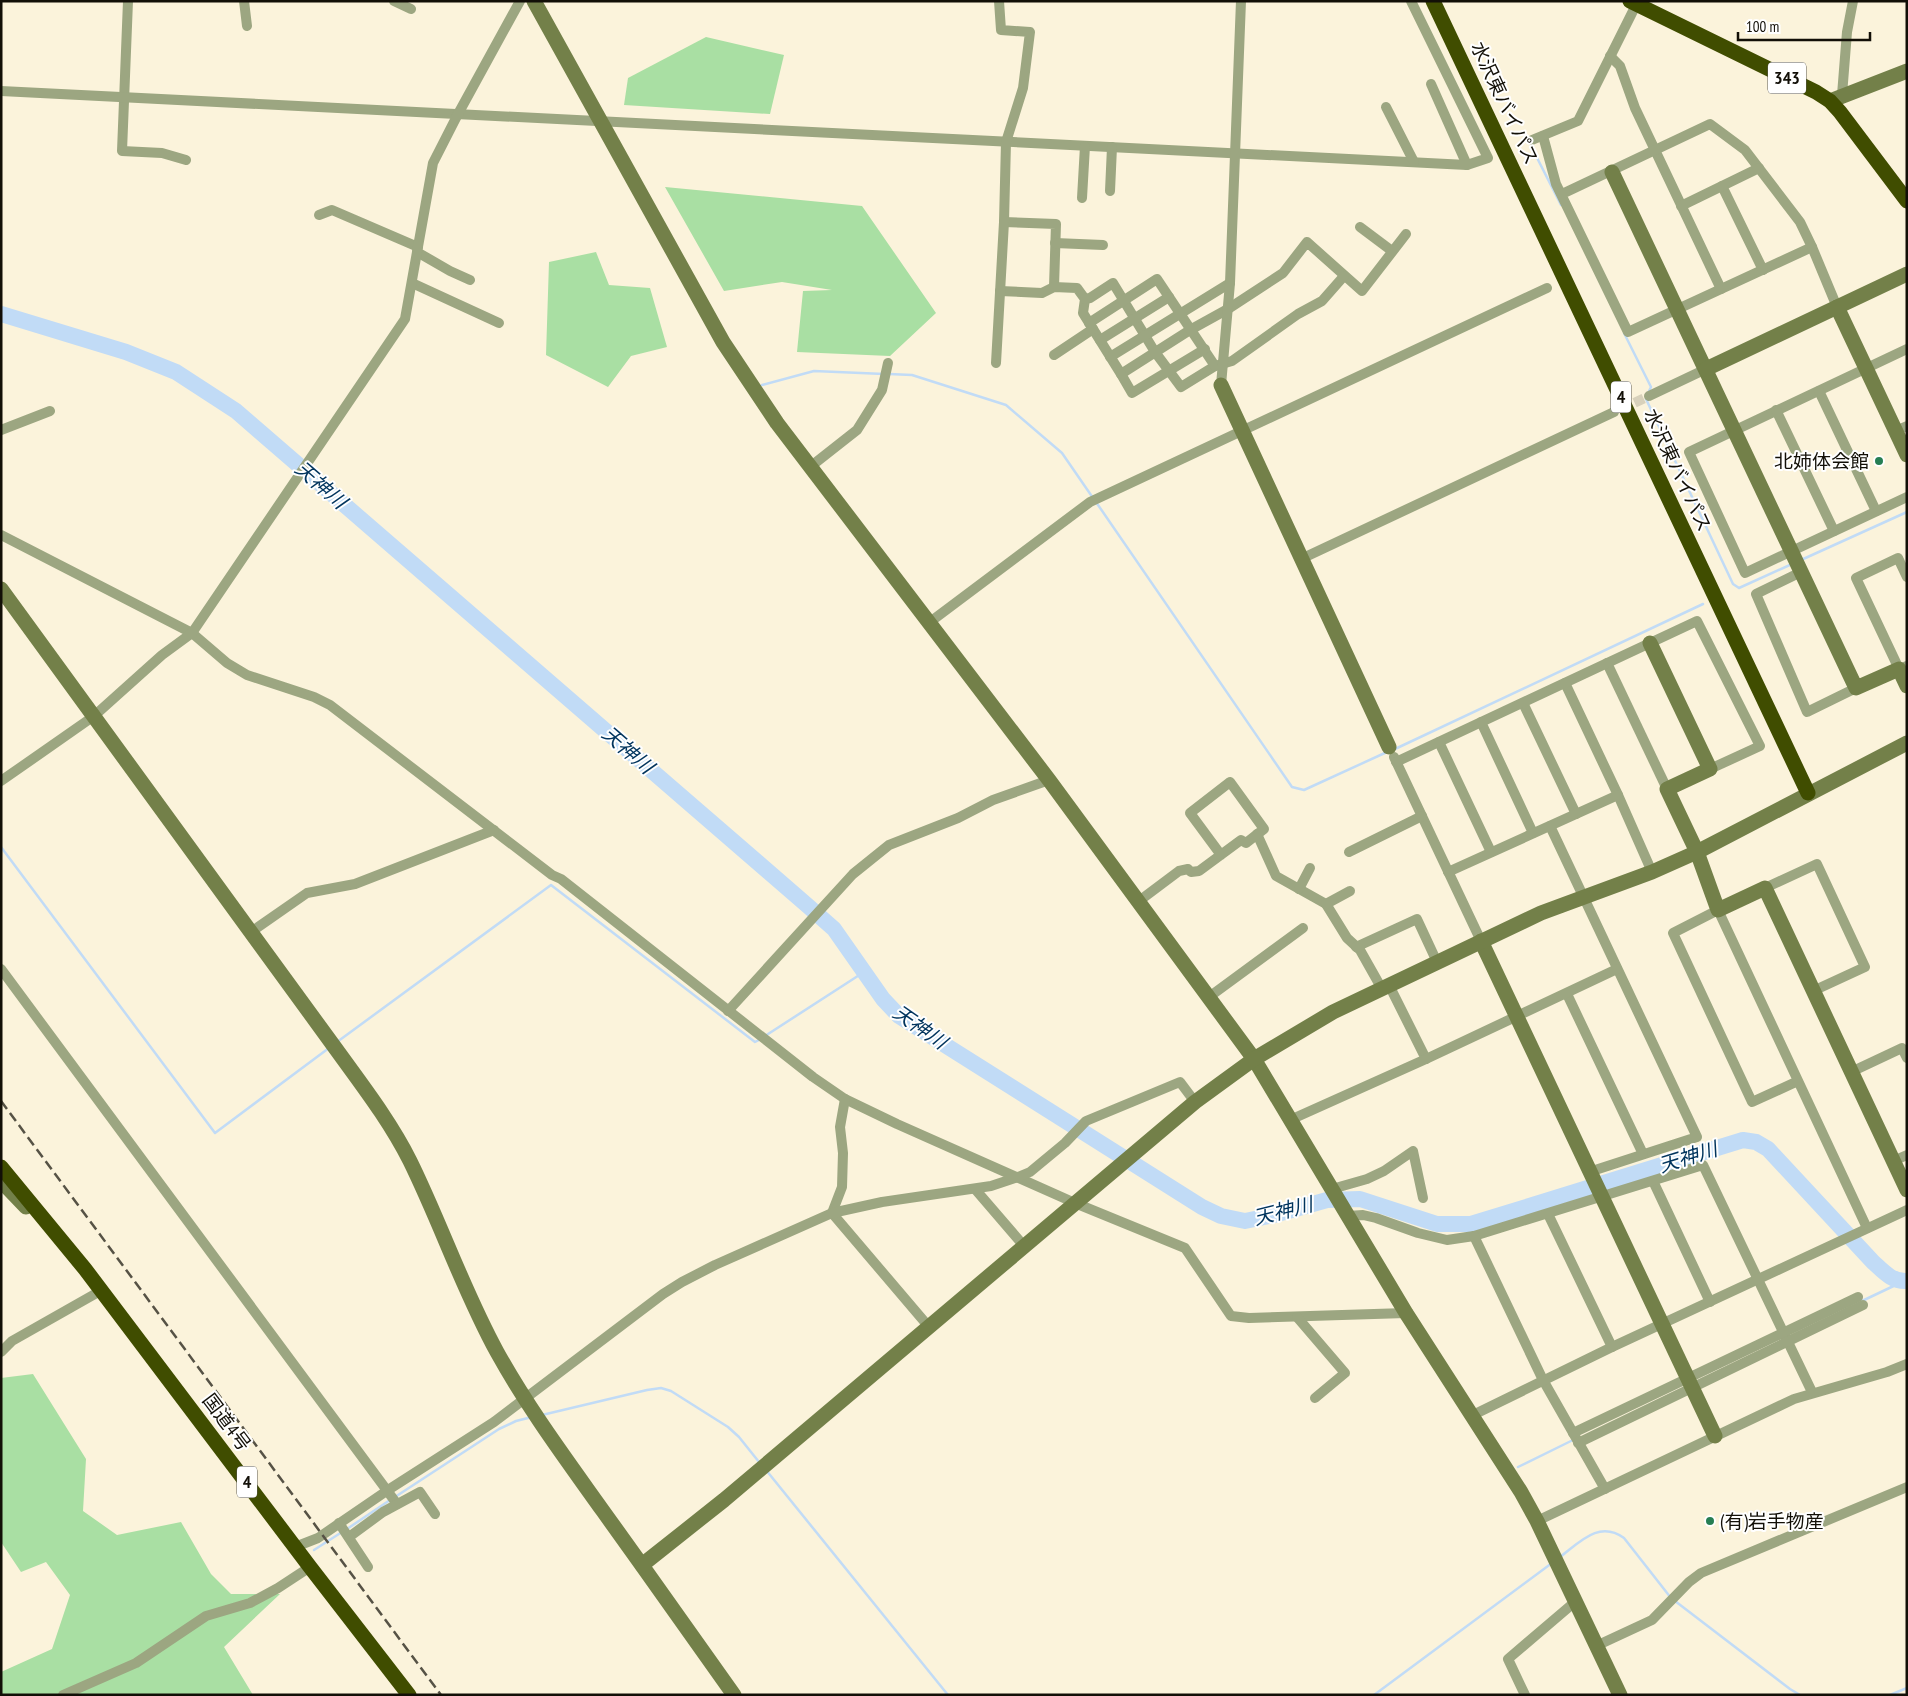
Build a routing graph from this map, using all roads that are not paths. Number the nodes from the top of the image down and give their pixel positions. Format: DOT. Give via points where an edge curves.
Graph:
graph roads {
  1 [pos="128,1"];
  2 [pos="244,1"];
  3 [pos="394,1"];
  4 [pos="520,1"];
  5 [pos="534,1"];
  6 [pos="999,1"];
  7 [pos="1241,1"];
  8 [pos="1411,1"];
  9 [pos="1433,1"];
  10 [pos="1853,1"];
  11 [pos="1633,3"];
  12 [pos="411,9"];
  13 [pos="247,26"];
  14 [pos="1610,56"];
  15 [pos="1905,76"];
  16 [pos="1431,84"];
  17 [pos="1,91"];
  18 [pos="123,97"];
  19 [pos="1836,98"];
  20 [pos="1386,107"];
  21 [pos="458,114"];
  22 [pos="600,121"];
  23 [pos="1543,136"];
  24 [pos="1532,140"];
  25 [pos="1006,142"];
  26 [pos="1085,146"];
  27 [pos="1112,147"];
  28 [pos="1655,151"];
  29 [pos="1236,153"];
  30 [pos="186,160"];
  31 [pos="1414,162"];
  32 [pos="1467,165"];
  33 [pos="1759,168"];
  34 [pos="1612,172"];
  35 [pos="1722,186"];
  36 [pos="1110,191"];
  37 [pos="1562,194"];
  38 [pos="1082,198"];
  39 [pos="1907,201"];
  40 [pos="1681,206"];
  41 [pos="319,215"];
  42 [pos="1004,222"];
  43 [pos="1360,227"];
  44 [pos="1406,234"];
  45 [pos="1055,243"];
  46 [pos="1102,245"];
  47 [pos="1812,247"];
  48 [pos="418,249"];
  49 [pos="1392,251"];
  50 [pos="1762,270"];
  51 [pos="1907,274"];
  52 [pos="1344,276"];
  53 [pos="470,280"];
  54 [pos="412,283"];
  55 [pos="1230,284"];
  56 [pos="1054,287"];
  57 [pos="1547,288"];
  58 [pos="1721,290"];
  59 [pos="1000,291"];
  60 [pos="1169,297"];
  61 [pos="1085,299"];
  62 [pos="1124,301"];
  63 [pos="1837,307"];
  64 [pos="1228,309"];
  65 [pos="1678,310"];
  66 [pos="1180,314"];
  67 [pos="1135,318"];
  68 [pos="499,323"];
  69 [pos="1091,326"];
  70 [pos="1190,330"];
  71 [pos="1145,335"];
  72 [pos="1100,340"];
  73 [pos="1205,349"];
  74 [pos="1907,349"];
  75 [pos="1155,352"];
  76 [pos="1054,355"];
  77 [pos="1110,357"];
  78 [pos="888,363"];
  79 [pos="996,363"];
  80 [pos="1219,364"];
  81 [pos="1706,369"];
  82 [pos="1866,369"];
  83 [pos="1169,371"];
  84 [pos="1121,374"];
  85 [pos="1222,386"];
  86 [pos="1819,391"];
  87 [pos="1649,396"];
  88 [pos="1776,410"];
  89 [pos="50,411"];
  90 [pos="1614,412"];
  91 [pos="1901,428"];
  92 [pos="1,430"];
  93 [pos="1734,430"];
  94 [pos="1242,431"];
  95 [pos="1907,456"];
  96 [pos="810,466"];
  97 [pos="1907,497"];
  98 [pos="1876,512"];
  99 [pos="1834,531"];
  100 [pos="1,535"];
  101 [pos="1791,551"];
  102 [pos="1301,559"];
  103 [pos="1801,572"];
  104 [pos="1907,577"];
  105 [pos="1,589"];
  106 [pos="930,622"];
  107 [pos="192,632"];
  108 [pos="1650,643"];
  109 [pos="1607,664"];
  110 [pos="1903,668"];
  111 [pos="1565,683"];
  112 [pos="1907,686"];
  113 [pos="1856,688"];
  114 [pos="1523,703"];
  115 [pos="94,716"];
  116 [pos="1481,722"];
  117 [pos="1439,742"];
  118 [pos="1907,742"];
  119 [pos="1392,754"];
  120 [pos="1710,769"];
  121 [pos="1,780"];
  122 [pos="1049,780"];
  123 [pos="1667,789"];
  124 [pos="1808,793"];
  125 [pos="1618,795"];
  126 [pos="1576,814"];
  127 [pos="1422,816"];
  128 [pos="1550,826"];
  129 [pos="494,830"];
  130 [pos="1533,833"];
  131 [pos="1257,834"];
  132 [pos="1349,852"];
  133 [pos="1491,852"];
  134 [pos="1697,852"];
  135 [pos="1221,855"];
  136 [pos="1310,868"];
  137 [pos="1448,872"];
  138 [pos="1652,872"];
  139 [pos="1299,888"];
  140 [pos="1765,888"];
  141 [pos="1350,891"];
  142 [pos="1584,896"];
  143 [pos="1139,901"];
  144 [pos="1326,904"];
  145 [pos="1718,910"];
  146 [pos="1302,928"];
  147 [pos="251,932"];
  148 [pos="1480,941"];
  149 [pos="1356,947"];
  150 [pos="1437,962"];
  151 [pos="1,969"];
  152 [pos="1617,969"];
  153 [pos="1386,987"];
  154 [pos="1814,991"];
  155 [pos="1567,994"];
  156 [pos="1209,997"];
  157 [pos="728,1011"];
  158 [pos="1516,1017"];
  159 [pos="1907,1058"];
  160 [pos="1254,1059"];
  161 [pos="1426,1059"];
  162 [pos="1851,1072"];
  163 [pos="1798,1081"];
  164 [pos="845,1099"];
  165 [pos="1195,1102"];
  166 [pos="1290,1120"];
  167 [pos="1643,1154"];
  168 [pos="1900,1158"];
  169 [pos="1,1167"];
  170 [pos="1589,1172"];
  171 [pos="1018,1177"];
  172 [pos="1,1181"];
  173 [pos="1653,1181"];
  174 [pos="1332,1188"];
  175 [pos="975,1189"];
  176 [pos="1907,1190"];
  177 [pos="1600,1197"];
  178 [pos="1423,1198"];
  179 [pos="1075,1203"];
  180 [pos="1907,1210"];
  181 [pos="832,1213"];
  182 [pos="1548,1214"];
  183 [pos="1348,1216"];
  184 [pos="1867,1228"];
  185 [pos="1474,1236"];
  186 [pos="1024,1246"];
  187 [pos="86,1269"];
  188 [pos="1758,1279"];
  189 [pos="102,1290"];
  190 [pos="1860,1301"];
  191 [pos="1710,1302"];
  192 [pos="1406,1313"];
  193 [pos="1297,1317"];
  194 [pos="1661,1325"];
  195 [pos="929,1327"];
  196 [pos="1787,1337"];
  197 [pos="1612,1347"];
  198 [pos="1,1352"];
  199 [pos="1907,1364"];
  200 [pos="1544,1380"];
  201 [pos="1689,1383"];
  202 [pos="1812,1392"];
  203 [pos="1315,1398"];
  204 [pos="526,1399"];
  205 [pos="1473,1415"];
  206 [pos="1573,1433"];
  207 [pos="1715,1436"];
  208 [pos="1578,1443"];
  209 [pos="1907,1487"];
  210 [pos="1605,1489"];
  211 [pos="392,1497"];
  212 [pos="435,1514"];
  213 [pos="1537,1521"];
  214 [pos="344,1530"];
  215 [pos="295,1546"];
  216 [pos="642,1565"];
  217 [pos="310,1566"];
  218 [pos="368,1567"];
  219 [pos="1576,1601"];
  220 [pos="1596,1646"];
  221 [pos="64,1695"];
  222 [pos="409,1695"];
  223 [pos="734,1695"];
  224 [pos="1525,1695"];
  225 [pos="1620,1695"];
  1 -- 18 [label="street"];
  2 -- 13 [label="street"];
  3 -- 12 [label="street"];
  4 -- 21 [label="street"];
  5 -- 22 [label="street"];
  6 -- 25 [label="street" via="1001,30 1030,32 1023,88"];
  7 -- 29 [label="street"];
  8 -- 32 [label="street" via="1488,158"];
  9 -- 124 [label="highway, 水沢東バイパス / 4"];
  10 -- 19 [label="street"];
  11 -- 14 [label="street"];
  11 -- 19 [label="highway, 343" via="1808,88"];
  14 -- 23 [label="street" via="1578,121"];
  14 -- 28 [label="street" via="1620,66"];
  15 -- 19 [label="street"];
  16 -- 32 [label="street"];
  17 -- 18 [label="street"];
  18 -- 21 [label="street"];
  18 -- 30 [label="street" via="122,151 162,153"];
  19 -- 39 [label="highway, 343" via="1840,112"];
  20 -- 31 [label="street"];
  21 -- 22 [label="street"];
  21 -- 48 [label="street" via="433,163"];
  22 -- 25 [label="street"];
  22 -- 96 [label="street" via="723,342"];
  23 -- 24 [label="street"];
  23 -- 37 [label="street" via="1556,184"];
  25 -- 26 [label="street"];
  25 -- 42 [label="street"];
  26 -- 27 [label="street"];
  26 -- 38 [label="street"];
  27 -- 29 [label="street"];
  27 -- 36 [label="street"];
  28 -- 33 [label="street" via="1710,124 1745,150"];
  28 -- 34 [label="street"];
  28 -- 40 [label="street"];
  29 -- 31 [label="street"];
  29 -- 55 [label="street"];
  31 -- 32 [label="street"];
  33 -- 35 [label="street"];
  33 -- 47 [label="street" via="1800,222"];
  34 -- 37 [label="street"];
  34 -- 65 [label="street"];
  35 -- 40 [label="street"];
  35 -- 50 [label="street"];
  37 -- 65 [label="street" via="1628,332"];
  40 -- 58 [label="street"];
  41 -- 48 [label="street" via="332,210"];
  42 -- 45 [label="street" via="1056,224"];
  42 -- 59 [label="street"];
  43 -- 49 [label="street"];
  44 -- 49 [label="street"];
  45 -- 46 [label="street"];
  45 -- 56 [label="street"];
  47 -- 50 [label="street"];
  47 -- 63 [label="street"];
  48 -- 53 [label="street" via="450,271"];
  48 -- 54 [label="street"];
  49 -- 52 [label="street" via="1362,291"];
  50 -- 58 [label="street"];
  51 -- 63 [label="street"];
  52 -- 64 [label="street" via="1307,242 1283,273"];
  52 -- 80 [label="street" via="1322,301 1232,360"];
  54 -- 68 [label="street"];
  54 -- 107 [label="street" via="405,319"];
  55 -- 64 [label="street"];
  55 -- 66 [label="street"];
  56 -- 59 [label="street" via="1042,293"];
  56 -- 61 [label="street" via="1077,288"];
  57 -- 94 [label="street"];
  58 -- 65 [label="street"];
  59 -- 79 [label="street"];
  60 -- 62 [label="street" via="1157,279"];
  60 -- 66 [label="street"];
  60 -- 67 [label="street"];
  61 -- 62 [label="street" via="1113,284"];
  61 -- 69 [label="street" via="1083,313"];
  62 -- 67 [label="street"];
  62 -- 69 [label="street"];
  63 -- 81 [label="street"];
  63 -- 82 [label="street"];
  64 -- 70 [label="street"];
  64 -- 80 [label="street"];
  65 -- 81 [label="street"];
  66 -- 70 [label="street"];
  66 -- 71 [label="street"];
  67 -- 71 [label="street"];
  67 -- 72 [label="street"];
  69 -- 72 [label="street"];
  69 -- 76 [label="street"];
  70 -- 73 [label="street"];
  70 -- 75 [label="street"];
  71 -- 75 [label="street"];
  71 -- 77 [label="street"];
  72 -- 77 [label="street"];
  73 -- 80 [label="street"];
  73 -- 83 [label="street"];
  74 -- 82 [label="street"];
  75 -- 83 [label="street"];
  75 -- 84 [label="street"];
  77 -- 84 [label="street"];
  78 -- 96 [label="street" via="882,390 857,430"];
  80 -- 83 [label="street" via="1181,388"];
  80 -- 85 [label="street"];
  81 -- 87 [label="street"];
  81 -- 93 [label="street"];
  82 -- 86 [label="street"];
  82 -- 91 [label="street"];
  83 -- 84 [label="street" via="1132,393"];
  85 -- 94 [label="street"];
  86 -- 88 [label="street"];
  86 -- 98 [label="street"];
  88 -- 93 [label="street"];
  88 -- 99 [label="street"];
  89 -- 92 [label="street"];
  90 -- 102 [label="street"];
  91 -- 95 [label="street"];
  93 -- 101 [label="street"];
  93 -- 101 [label="street" via="1689,452 1745,573"];
  94 -- 102 [label="street"];
  94 -- 106 [label="street" via="1094,500"];
  96 -- 106 [label="street"];
  97 -- 98 [label="street"];
  98 -- 99 [label="street"];
  99 -- 101 [label="street"];
  100 -- 107 [label="street"];
  101 -- 103 [label="street"];
  102 -- 119 [label="street"];
  103 -- 113 [label="street"];
  103 -- 113 [label="street" via="1756,594 1807,712"];
  104 -- 110 [label="street" via="1898,558 1856,578"];
  105 -- 115 [label="street"];
  106 -- 122 [label="street"];
  107 -- 115 [label="street"];
  107 -- 129 [label="street" via="227,663 247,675 330,705"];
  108 -- 109 [label="street"];
  108 -- 120 [label="street"];
  108 -- 120 [label="street" via="1697,621 1760,746"];
  109 -- 111 [label="street"];
  109 -- 123 [label="street"];
  110 -- 112 [label="street"];
  110 -- 113 [label="street"];
  111 -- 114 [label="street"];
  111 -- 125 [label="street"];
  114 -- 116 [label="street"];
  114 -- 126 [label="street"];
  115 -- 121 [label="street"];
  115 -- 147 [label="street"];
  116 -- 117 [label="street"];
  116 -- 130 [label="street"];
  117 -- 119 [label="street"];
  117 -- 133 [label="street"];
  118 -- 124 [label="street"];
  119 -- 127 [label="street"];
  120 -- 123 [label="street"];
  122 -- 143 [label="street"];
  122 -- 157 [label="street" via="992,800 958,818 889,845 853,874"];
  123 -- 134 [label="street"];
  124 -- 134 [label="street"];
  125 -- 126 [label="street"];
  125 -- 138 [label="street"];
  126 -- 128 [label="street"];
  127 -- 132 [label="street"];
  127 -- 137 [label="street"];
  128 -- 130 [label="street"];
  128 -- 142 [label="street"];
  129 -- 147 [label="street" via="355,884 306,893"];
  129 -- 157 [label="street"];
  130 -- 133 [label="street"];
  131 -- 135 [label="street" via="1246,843 1241,840"];
  131 -- 135 [label="street" via="1264,829 1230,782 1190,812"];
  131 -- 139 [label="street" via="1276,876"];
  133 -- 137 [label="street"];
  134 -- 138 [label="street"];
  134 -- 145 [label="street"];
  135 -- 143 [label="street" via="1199,871 1188,869 1179,872"];
  136 -- 139 [label="street"];
  137 -- 148 [label="street"];
  138 -- 142 [label="street"];
  139 -- 144 [label="street"];
  140 -- 145 [label="street"];
  140 -- 154 [label="street"];
  140 -- 154 [label="street" via="1816,864 1861,958 1865,967"];
  141 -- 144 [label="street"];
  142 -- 148 [label="street"];
  142 -- 152 [label="street"];
  143 -- 156 [label="street"];
  144 -- 149 [label="street"];
  145 -- 163 [label="street"];
  145 -- 163 [label="street" via="1673,933 1752,1102"];
  146 -- 156 [label="street"];
  147 -- 204 [label="street" via="390,1126 427,1196 478,1316"];
  148 -- 150 [label="street"];
  148 -- 158 [label="street"];
  149 -- 150 [label="street" via="1417,919"];
  149 -- 153 [label="street"];
  150 -- 153 [label="street"];
  151 -- 211 [label="street"];
  152 -- 155 [label="street"];
  152 -- 167 [label="street" via="1696,1137"];
  153 -- 160 [label="street" via="1333,1012"];
  153 -- 161 [label="street"];
  154 -- 162 [label="street"];
  155 -- 158 [label="street"];
  155 -- 167 [label="street"];
  156 -- 160 [label="street"];
  157 -- 164 [label="street"];
  158 -- 161 [label="street"];
  158 -- 170 [label="street"];
  159 -- 162 [label="street" via="1902,1048"];
  160 -- 165 [label="street"];
  160 -- 166 [label="street"];
  161 -- 166 [label="street"];
  162 -- 168 [label="street"];
  163 -- 184 [label="street"];
  164 -- 171 [label="street"];
  164 -- 181 [label="street" via="840,1127 842,1187"];
  165 -- 171 [label="street" via="1180,1082 1086,1121 1066,1143 1030,1172"];
  165 -- 179 [label="street"];
  166 -- 174 [label="street"];
  167 -- 170 [label="street"];
  168 -- 176 [label="street"];
  169 -- 187 [label="highway, 4"];
  170 -- 177 [label="street"];
  171 -- 175 [label="street"];
  171 -- 179 [label="street"];
  172 -- 187 [label="street"];
  173 -- 177 [label="street"];
  173 -- 188 [label="street" via="1703,1166"];
  173 -- 191 [label="street"];
  174 -- 178 [label="street" via="1367,1179 1414,1151"];
  174 -- 183 [label="street"];
  175 -- 181 [label="street" via="882,1202"];
  175 -- 186 [label="street"];
  177 -- 182 [label="street"];
  177 -- 194 [label="street"];
  179 -- 186 [label="street"];
  179 -- 193 [label="street" via="1185,1248 1231,1316"];
  180 -- 184 [label="street"];
  181 -- 195 [label="street"];
  181 -- 204 [label="street" via="715,1265 662,1294"];
  182 -- 185 [label="street"];
  182 -- 197 [label="street"];
  183 -- 185 [label="street" via="1376,1218 1447,1240"];
  183 -- 192 [label="street"];
  184 -- 188 [label="street"];
  185 -- 200 [label="street"];
  186 -- 195 [label="street"];
  187 -- 189 [label="highway, 国道4号 / 4"];
  188 -- 191 [label="street"];
  188 -- 196 [label="street"];
  189 -- 198 [label="street" via="12,1341"];
  189 -- 215 [label="highway, 国道4号 / 4"];
  190 -- 196 [label="street"];
  191 -- 194 [label="street"];
  192 -- 193 [label="street"];
  192 -- 205 [label="street"];
  193 -- 203 [label="street" via="1345,1373"];
  194 -- 197 [label="street"];
  194 -- 201 [label="street"];
  195 -- 216 [label="street"];
  196 -- 201 [label="street"];
  196 -- 202 [label="street"];
  197 -- 200 [label="street"];
  199 -- 202 [label="street"];
  200 -- 205 [label="street"];
  200 -- 206 [label="street"];
  201 -- 206 [label="street"];
  201 -- 207 [label="street"];
  201 -- 208 [label="street"];
  202 -- 207 [label="street"];
  204 -- 211 [label="street"];
  204 -- 216 [label="street"];
  205 -- 213 [label="street"];
  206 -- 208 [label="street"];
  207 -- 210 [label="street"];
  208 -- 210 [label="street"];
  209 -- 220 [label="street" via="1701,1573 1688,1582 1652,1620"];
  210 -- 213 [label="street"];
  211 -- 212 [label="street" via="420,1492"];
  211 -- 214 [label="street"];
  211 -- 214 [label="street"];
  213 -- 219 [label="street"];
  214 -- 215 [label="street"];
  214 -- 218 [label="street"];
  215 -- 217 [label="highway, 国道4号 / 4"];
  216 -- 223 [label="street"];
  217 -- 221 [label="street" via="250,1603 206,1616 136,1663"];
  217 -- 222 [label="highway, 国道4号 / 4"];
  219 -- 220 [label="street"];
  219 -- 224 [label="street" via="1508,1658"];
  220 -- 225 [label="street"];
}
